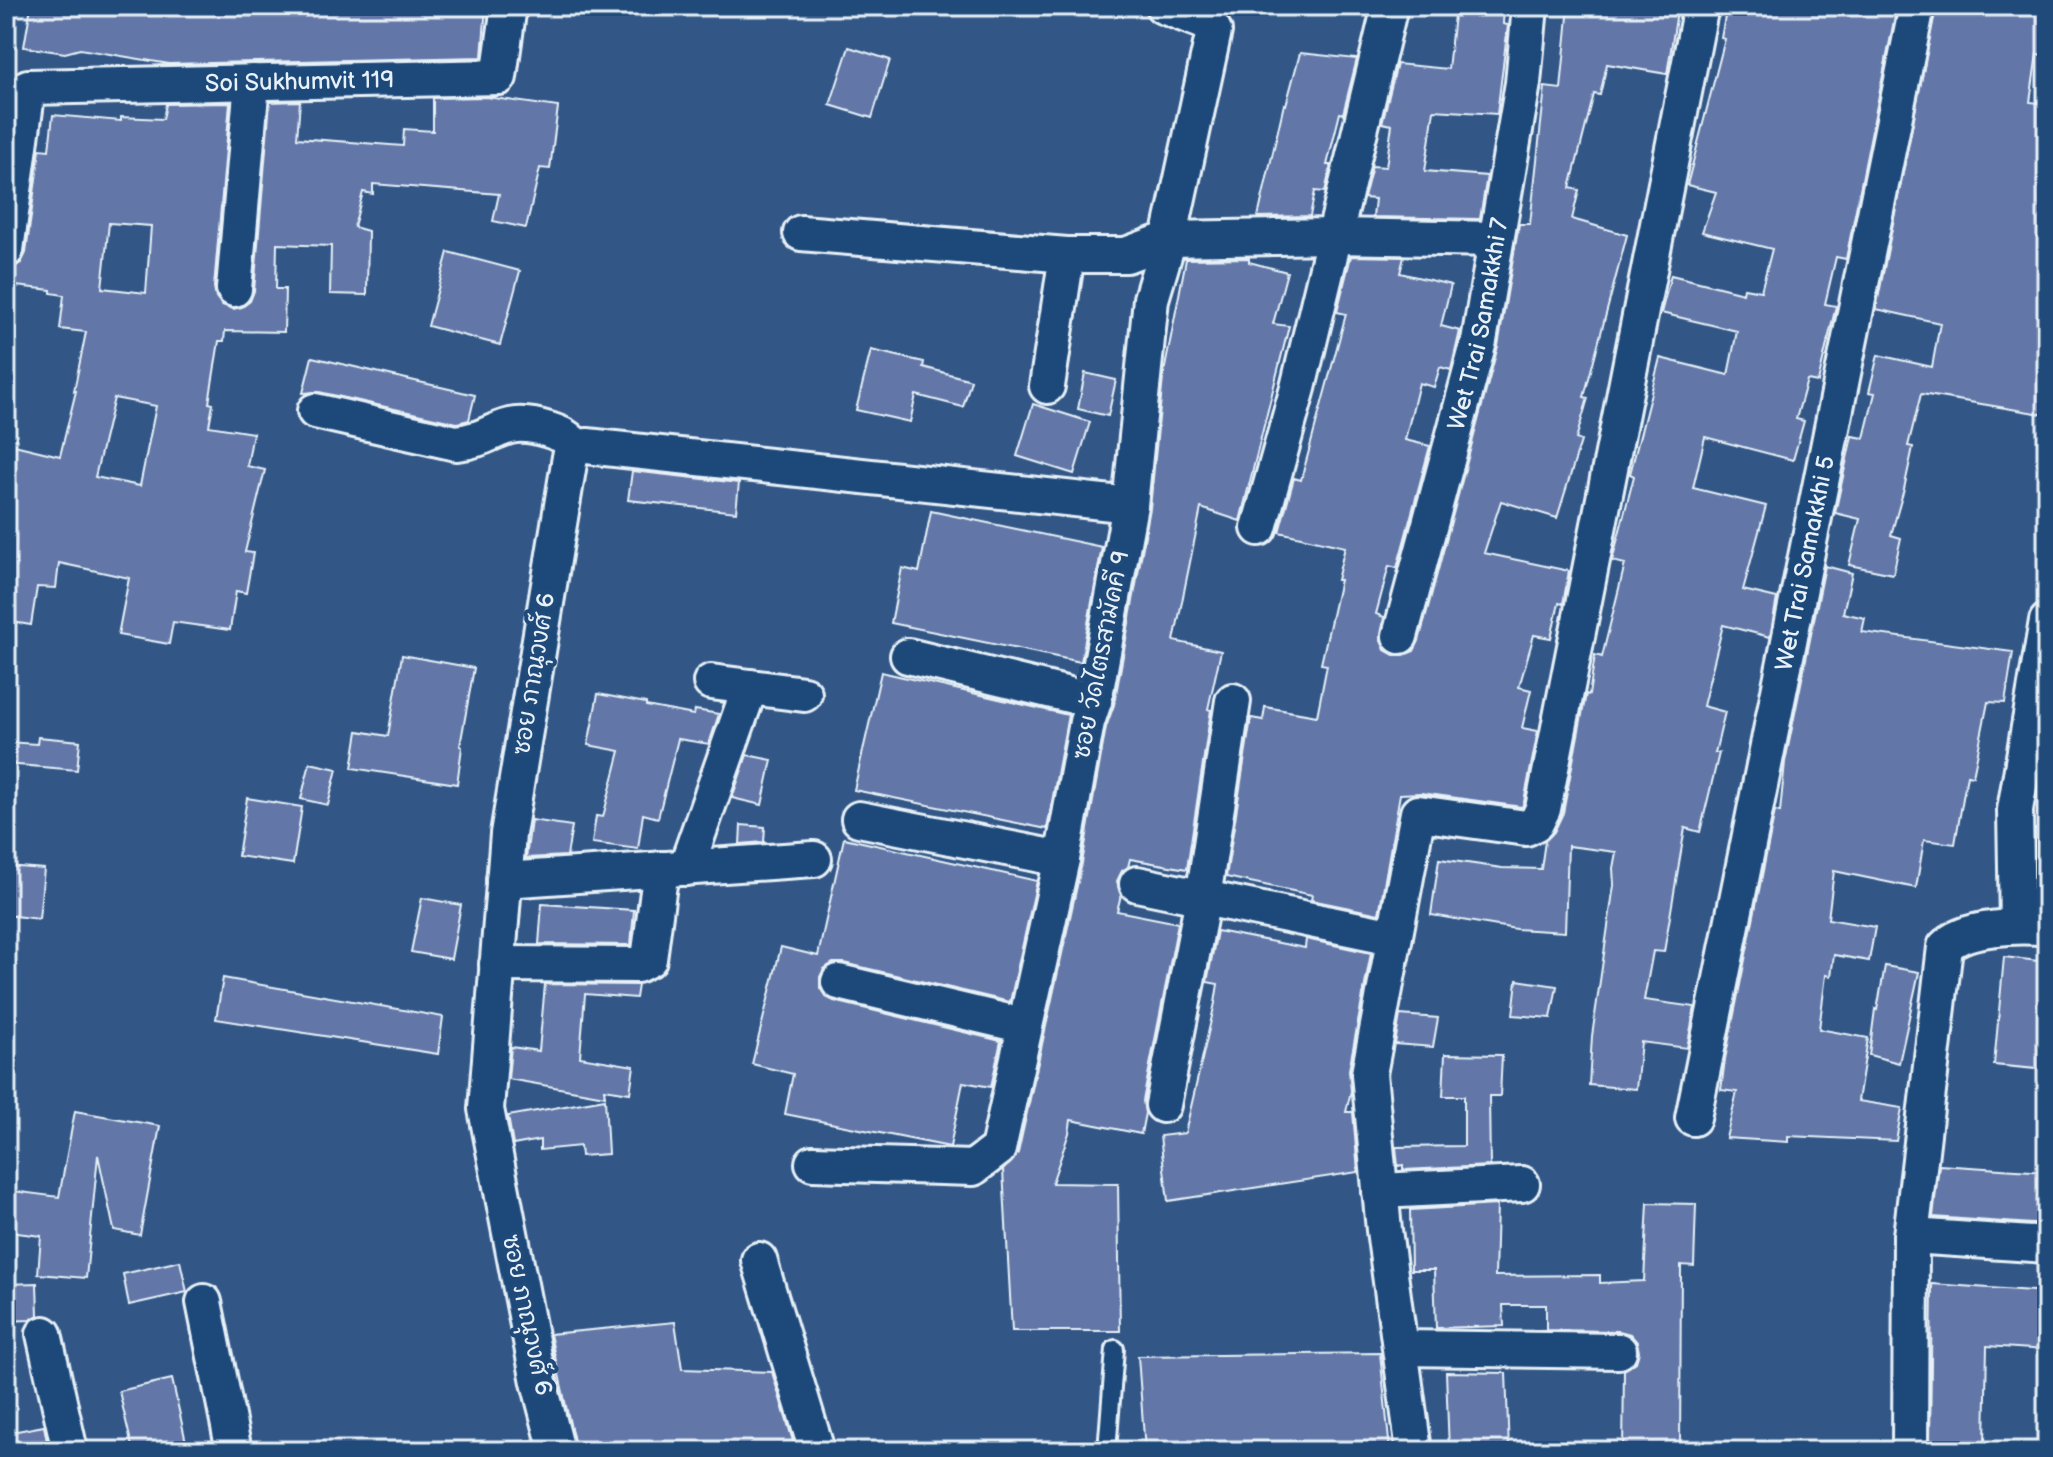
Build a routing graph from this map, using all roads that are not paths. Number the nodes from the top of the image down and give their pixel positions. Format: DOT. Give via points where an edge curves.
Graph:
graph roads {
  1 [pos="509,6"];
  2 [pos="1163,6"];
  3 [pos="1390,6"];
  4 [pos="1530,6"];
  5 [pos="1701,6"];
  6 [pos="1917,6"];
  7 [pos="252,82"];
  8 [pos="9,204"];
  9 [pos="801,233"];
  10 [pos="1334,236"];
  11 [pos="1169,239"];
  12 [pos="1496,239"];
  13 [pos="6,250"];
  14 [pos="1067,255"];
  15 [pos="234,289"];
  16 [pos="1047,386"];
  17 [pos="315,411"];
  18 [pos="576,448"];
  19 [pos="1130,505"];
  20 [pos="1259,528"];
  21 [pos="2047,621"];
  22 [pos="1400,636"];
  23 [pos="908,656"];
  24 [pos="711,682"];
  25 [pos="750,687"];
  26 [pos="804,694"];
  27 [pos="1094,701"];
  28 [pos="1233,701"];
  29 [pos="859,819"];
  30 [pos="814,859"];
  31 [pos="1062,859"];
  32 [pos="674,869"];
  33 [pos="504,880"];
  34 [pos="1137,884"];
  35 [pos="1203,898"];
  36 [pos="2032,926"];
  37 [pos="1393,937"];
  38 [pos="497,964"];
  39 [pos="839,982"];
  40 [pos="1025,1026"];
  41 [pos="1163,1105"];
  42 [pos="1693,1118"];
  43 [pos="813,1163"];
  44 [pos="1522,1184"];
  45 [pos="1380,1191"];
  46 [pos="1911,1236"];
  47 [pos="2047,1245"];
  48 [pos="759,1260"];
  49 [pos="204,1302"];
  50 [pos="44,1334"];
  51 [pos="1401,1348"];
  52 [pos="1115,1349"];
  53 [pos="1619,1351"];
  54 [pos="70,1451"];
  55 [pos="234,1451"];
  56 [pos="557,1451"];
  57 [pos="817,1451"];
  58 [pos="1107,1451"];
  59 [pos="1414,1451"];
  60 [pos="1910,1451"];
  1 -- 7 [label="street, Soi Sukhumvit 119" via="499,77"];
  2 -- 11 [label="street, ซอย วัดไตรสามัคคี 9" via="1210,24 1214,31"];
  3 -- 10 [label="street"];
  4 -- 12 [label="street, Wet Trai Samakkhi 7" via="1523,83"];
  5 -- 37 [label="street" via="1543,809 1536,823 1526,828 1418,813"];
  6 -- 42 [label="street, Wet Trai Samakkhi 5"];
  7 -- 8 [label="street, Soi Sukhumvit 119" via="28,87"];
  7 -- 15 [label="street"];
  8 -- 13 [label="street"];
  9 -- 14 [label="street"];
  10 -- 11 [label="street"];
  10 -- 12 [label="street"];
  10 -- 20 [label="street"];
  11 -- 14 [label="street" via="1126,255"];
  11 -- 19 [label="street, ซอย วัดไตรสามัคคี 9" via="1151,299"];
  12 -- 22 [label="street, Wet Trai Samakkhi 7" via="1479,341"];
  14 -- 16 [label="street"];
  17 -- 18 [label="street" via="456,443 523,423 560,433"];
  18 -- 19 [label="street"];
  18 -- 33 [label="street, ซอย ภาณุวงศ์ 6" via="570,457"];
  19 -- 27 [label="street, ซอย วัดไตรสามัคคี 9"];
  21 -- 36 [label="street" via="2015,810"];
  23 -- 27 [label="street"];
  24 -- 25 [label="street"];
  25 -- 26 [label="street"];
  25 -- 32 [label="street"];
  27 -- 31 [label="street, ซอย วัดไตรสามัคคี 9"];
  28 -- 35 [label="street"];
  29 -- 31 [label="street"];
  30 -- 32 [label="street"];
  31 -- 40 [label="street, ซอย วัดไตรสามัคคี 9"];
  32 -- 33 [label="street"];
  32 -- 38 [label="street" via="649,959 637,965"];
  33 -- 38 [label="street, ซอย ภาณุวงศ์ 6"];
  34 -- 35 [label="street"];
  35 -- 37 [label="street"];
  35 -- 41 [label="street"];
  36 -- 46 [label="street" via="1956,938 1945,947"];
  37 -- 45 [label="street" via="1369,1074"];
  38 -- 56 [label="street, ซอย ภาณุวงศ์ 6" via="486,1109"];
  39 -- 40 [label="street"];
  40 -- 43 [label="street, ซอย วัดไตรสามัคคี 9" via="998,1149 985,1161 956,1169"];
  44 -- 45 [label="street"];
  45 -- 51 [label="street"];
  46 -- 47 [label="street"];
  46 -- 60 [label="street"];
  48 -- 57 [label="street"];
  49 -- 55 [label="street"];
  50 -- 54 [label="street"];
  51 -- 53 [label="street"];
  51 -- 59 [label="street"];
  52 -- 58 [label="lane"];
}
